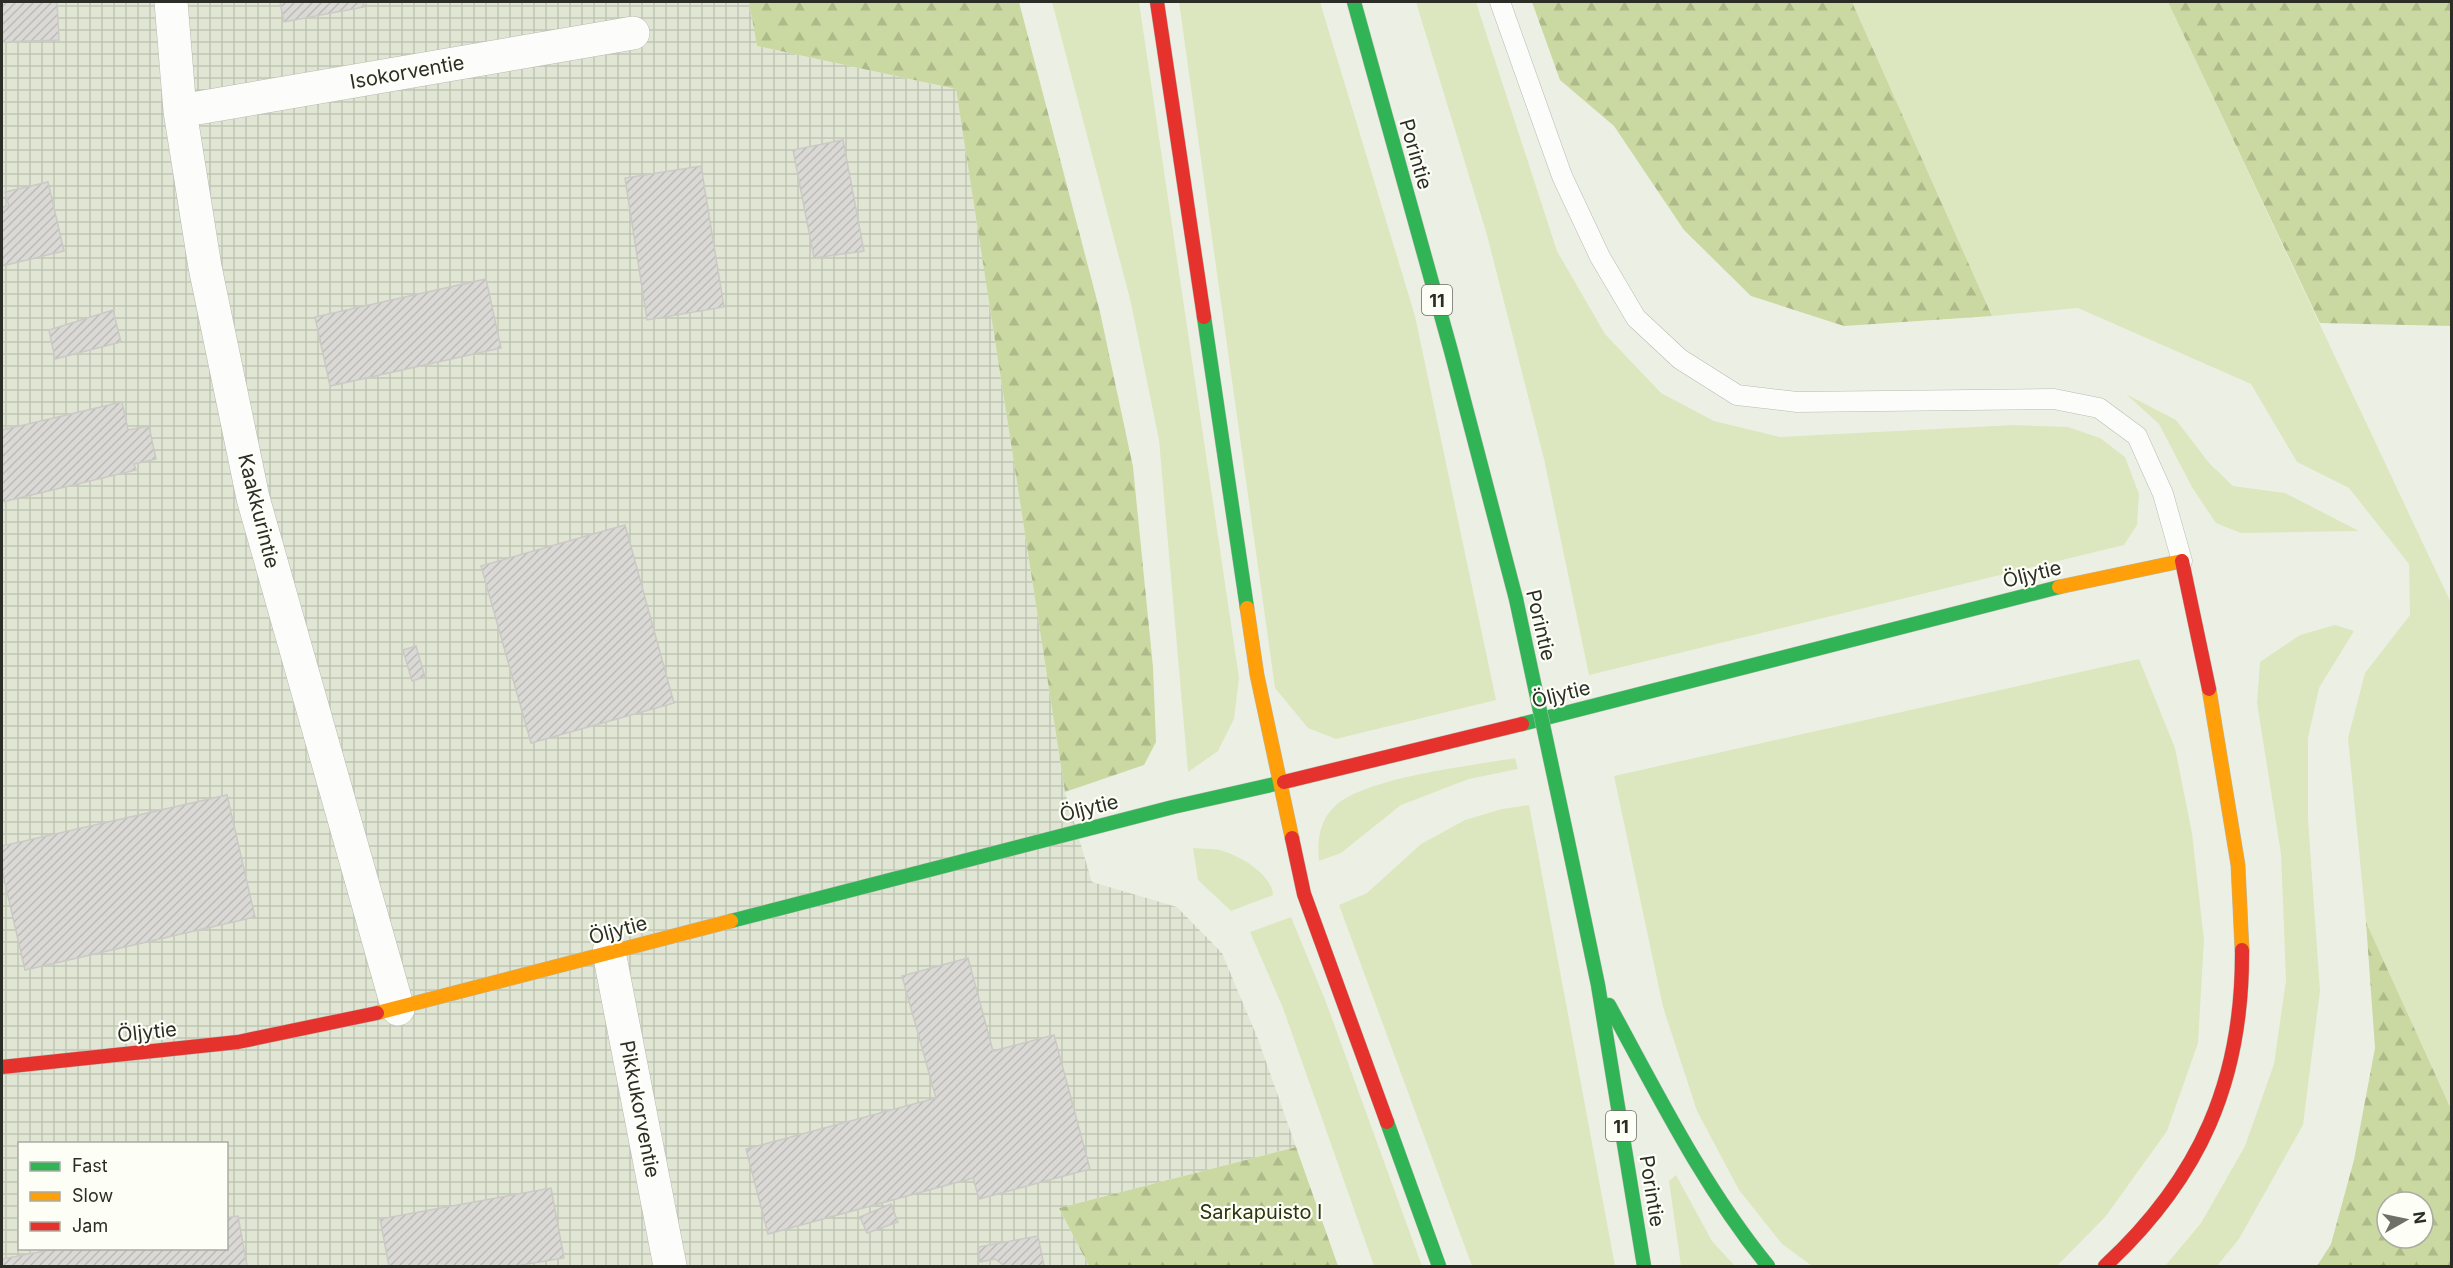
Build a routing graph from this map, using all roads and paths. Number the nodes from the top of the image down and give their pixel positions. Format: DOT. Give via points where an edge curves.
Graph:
graph roads {
  1 [pos="171,2"];
  2 [pos="1157,2"];
  3 [pos="1354,2"];
  4 [pos="1500,2"];
  5 [pos="633,33"];
  6 [pos="180,111"];
  7 [pos="2182,561"];
  8 [pos="1279,784"];
  9 [pos="609,952"];
  10 [pos="1598,985"];
  11 [pos="398,1010"];
  12 [pos="2,1067"];
  13 [pos="670,1266"];
  14 [pos="1439,1266"];
  15 [pos="1644,1266"];
  16 [pos="1768,1266"];
  17 [pos="2105,1266"];
  1 -- 6 [label="street, Kaakkurintie"];
  2 -- 8 [label="main road" via="1257,675"];
  3 -- 10 [label="main road, Porintie / 11, bridge" via="1516,599"];
  4 -- 7 [label="lane" via="1562,176 1600,257 1636,318 1680,359 1737,395 1797,402 2054,399 2099,408 2137,436 2163,494"];
  5 -- 6 [label="street, Isokorventie"];
  6 -- 11 [label="street, Kaakkurintie" via="205,267 253,498"];
  7 -- 8 [label="main road, Öljytie" via="2090,579"];
  7 -- 17 [label="main road" via="2234,826 2241,892 2242,996 2227,1074 2190,1166 2134,1240"];
  8 -- 9 [label="main road, Öljytie" via="1173,807"];
  8 -- 14 [label="main road" via="1304,894"];
  9 -- 11 [label="main road, Öljytie"];
  9 -- 13 [label="street, Pikkukorventie"];
  10 -- 15 [label="main road, Porintie / 11"];
  10 -- 16 [label="main road" via="1712,1190 1746,1242"];
  11 -- 12 [label="main road, Öljytie" via="238,1042"];
}
